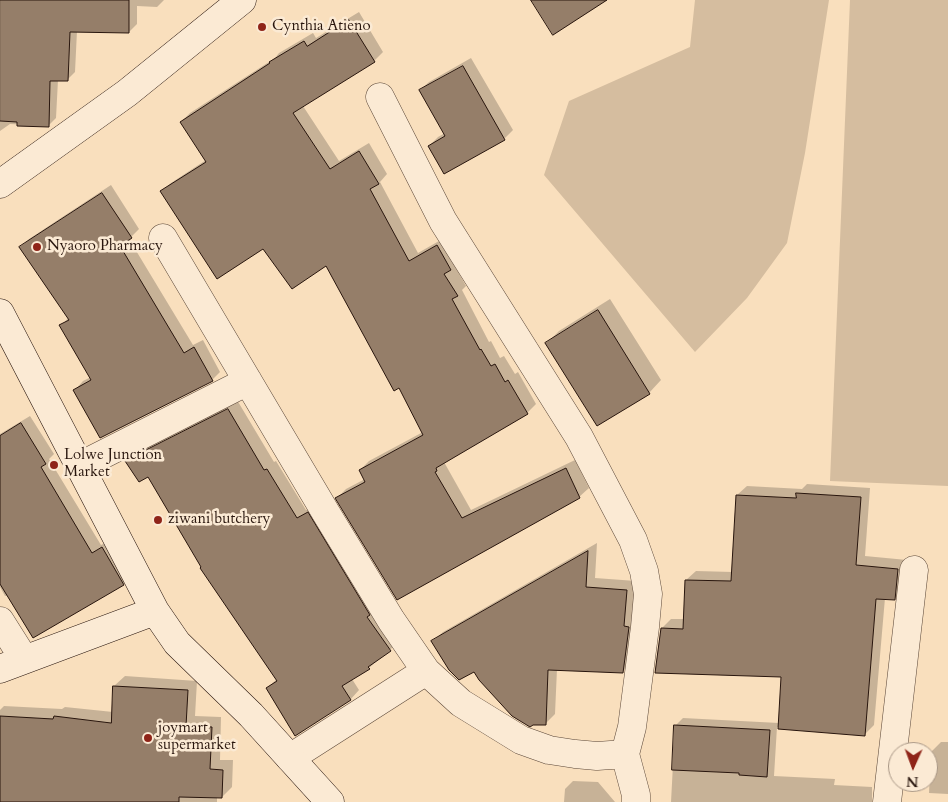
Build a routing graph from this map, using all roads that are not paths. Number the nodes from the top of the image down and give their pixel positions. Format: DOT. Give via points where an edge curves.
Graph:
graph roads {
  1 [pos="242,0"];
  2 [pos="380,97"];
  3 [pos="0,184"];
  4 [pos="163,238"];
  5 [pos="0,313"];
  6 [pos="248,381"];
  7 [pos="80,466"];
  8 [pos="914,570"];
  9 [pos="155,611"];
  10 [pos="0,621"];
  11 [pos="12,664"];
  12 [pos="426,671"];
  13 [pos="625,754"];
  14 [pos="290,758"];
  15 [pos="330,802"];
  16 [pos="636,802"];
  17 [pos="887,802"];
  1 -- 3 [label="street" via="127,93"];
  2 -- 13 [label="street" via="443,222 579,437 633,540 648,594 636,702"];
  4 -- 6 [label="street"];
  5 -- 7 [label="street"];
  6 -- 7 [label="street"];
  6 -- 12 [label="street" via="391,620"];
  7 -- 9 [label="street"];
  8 -- 17 [label="street"];
  9 -- 11 [label="street"];
  9 -- 14 [label="street" via="177,643"];
  10 -- 11 [label="street"];
  12 -- 13 [label="street" via="461,703 522,740 549,750 575,754"];
  12 -- 14 [label="street"];
  13 -- 16 [label="street"];
  14 -- 15 [label="street"];
}
